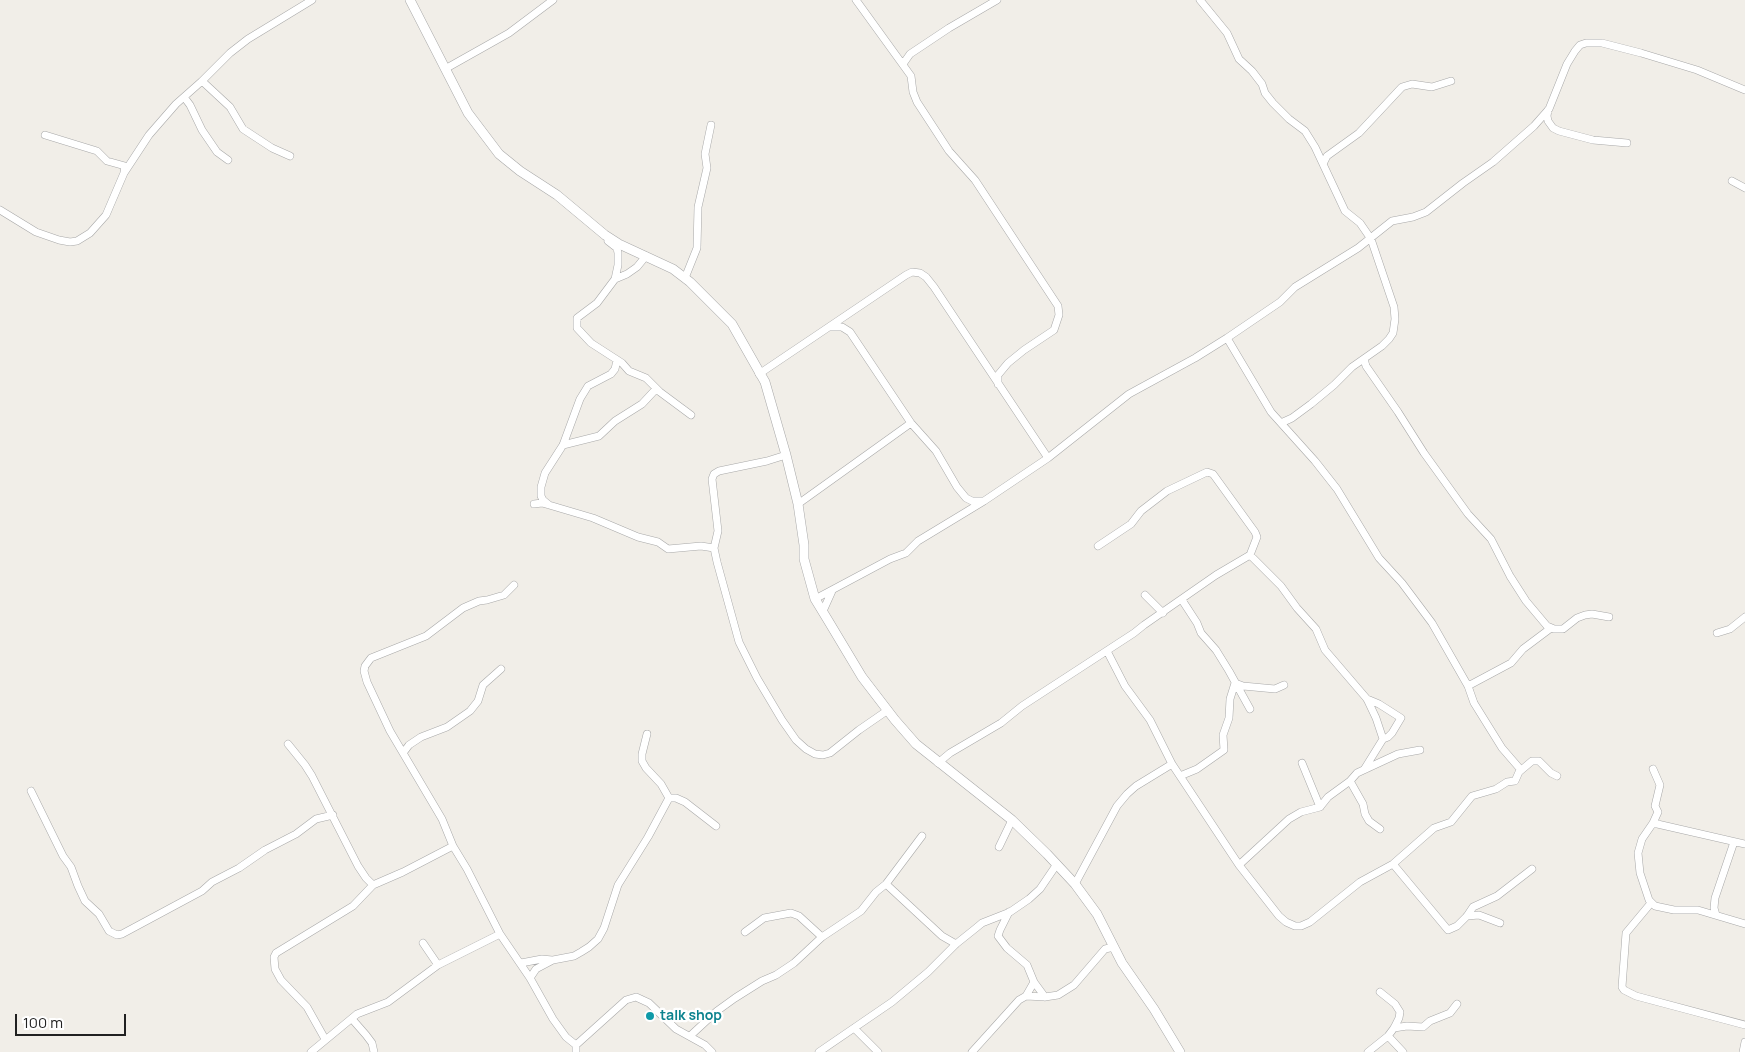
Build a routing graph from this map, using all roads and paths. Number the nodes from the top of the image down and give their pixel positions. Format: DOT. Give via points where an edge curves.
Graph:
graph roads {
  1 [pos="312,0"];
  2 [pos="410,0"];
  3 [pos="553,0"];
  4 [pos="856,0"];
  5 [pos="997,0"];
  6 [pos="1200,0"];
  7 [pos="903,64"];
  8 [pos="445,70"];
  9 [pos="1451,80"];
  10 [pos="202,81"];
  11 [pos="1745,90"];
  12 [pos="184,97"];
  13 [pos="1548,109"];
  14 [pos="711,125"];
  15 [pos="45,135"];
  16 [pos="1627,143"];
  17 [pos="290,156"];
  18 [pos="228,160"];
  19 [pos="1323,164"];
  20 [pos="124,173"];
  21 [pos="1732,181"];
  22 [pos="1745,188"];
  23 [pos="0,210"];
  24 [pos="596,228"];
  25 [pos="1372,238"];
  26 [pos="646,256"];
  27 [pos="685,278"];
  28 [pos="615,279"];
  29 [pos="848,313"];
  30 [pos="828,328"];
  31 [pos="848,329"];
  32 [pos="1227,338"];
  33 [pos="1364,359"];
  34 [pos="617,360"];
  35 [pos="759,374"];
  36 [pos="998,384"];
  37 [pos="656,389"];
  38 [pos="691,415"];
  39 [pos="1281,422"];
  40 [pos="911,423"];
  41 [pos="1039,444"];
  42 [pos="563,445"];
  43 [pos="786,454"];
  44 [pos="1048,458"];
  45 [pos="1033,467"];
  46 [pos="984,501"];
  47 [pos="534,504"];
  48 [pos="798,504"];
  49 [pos="549,505"];
  50 [pos="1098,546"];
  51 [pos="714,548"];
  52 [pos="1250,556"];
  53 [pos="514,585"];
  54 [pos="832,591"];
  55 [pos="1145,595"];
  56 [pos="815,599"];
  57 [pos="1182,600"];
  58 [pos="823,611"];
  59 [pos="1162,613"];
  60 [pos="1609,617"];
  61 [pos="1745,617"];
  62 [pos="1551,628"];
  63 [pos="1717,633"];
  64 [pos="1107,651"];
  65 [pos="501,669"];
  66 [pos="1235,682"];
  67 [pos="1284,685"];
  68 [pos="1468,686"];
  69 [pos="1366,699"];
  70 [pos="1250,709"];
  71 [pos="888,710"];
  72 [pos="647,734"];
  73 [pos="1383,739"];
  74 [pos="288,744"];
  75 [pos="1420,750"];
  76 [pos="403,753"];
  77 [pos="938,763"];
  78 [pos="1302,763"];
  79 [pos="1172,764"];
  80 [pos="1365,768"];
  81 [pos="1653,769"];
  82 [pos="1521,770"];
  83 [pos="1180,776"];
  84 [pos="1557,776"];
  85 [pos="1350,780"];
  86 [pos="31,791"];
  87 [pos="669,798"];
  88 [pos="1320,807"];
  89 [pos="333,815"];
  90 [pos="1012,820"];
  91 [pos="1653,823"];
  92 [pos="716,826"];
  93 [pos="1380,829"];
  94 [pos="922,836"];
  95 [pos="1734,842"];
  96 [pos="1745,844"];
  97 [pos="453,846"];
  98 [pos="999,847"];
  99 [pos="1057,864"];
  100 [pos="1393,864"];
  101 [pos="1239,865"];
  102 [pos="1532,870"];
  103 [pos="886,884"];
  104 [pos="1075,884"];
  105 [pos="374,885"];
  106 [pos="1651,903"];
  107 [pos="1010,912"];
  108 [pos="1716,915"];
  109 [pos="1467,916"];
  110 [pos="1500,923"];
  111 [pos="1745,924"];
  112 [pos="745,932"];
  113 [pos="500,934"];
  114 [pos="822,936"];
  115 [pos="424,943"];
  116 [pos="956,944"];
  117 [pos="1114,946"];
  118 [pos="553,960"];
  119 [pos="521,963"];
  120 [pos="438,964"];
  121 [pos="530,978"];
  122 [pos="1034,982"];
  123 [pos="1380,992"];
  124 [pos="1026,996"];
  125 [pos="1045,997"];
  126 [pos="1457,1004"];
  127 [pos="352,1019"];
  128 [pos="1745,1025"];
  129 [pos="854,1028"];
  130 [pos="1394,1028"];
  131 [pos="690,1036"];
  132 [pos="1388,1036"];
  133 [pos="325,1039"];
  134 [pos="1745,1042"];
  135 [pos="576,1049"];
  136 [pos="311,1052"];
  137 [pos="374,1052"];
  138 [pos="712,1052"];
  139 [pos="819,1052"];
  140 [pos="878,1052"];
  141 [pos="972,1052"];
  142 [pos="1180,1052"];
  143 [pos="1368,1052"];
  144 [pos="1404,1052"];
  145 [pos="1743,1052"];
  1 -- 10 [label="street" via="248,39"];
  2 -- 8 [label="street"];
  3 -- 8 [label="street" via="509,33"];
  4 -- 7 [label="street"];
  5 -- 7 [label="street" via="925,43 907,56"];
  6 -- 19 [label="street" via="1227,33 1239,59 1252,71 1273,103 1305,131"];
  7 -- 36 [label="street" via="911,76 917,102 949,151 975,180 1058,306 1054,330 1008,363 998,375"];
  8 -- 24 [label="street" via="468,113 499,154 557,195"];
  9 -- 19 [label="street" via="1432,87 1412,84 1402,87 1358,132 1327,156"];
  10 -- 12 [label="street"];
  10 -- 17 [label="street" via="230,107 243,129"];
  11 -- 13 [label="street" via="1674,62 1586,43 1580,45 1567,64"];
  12 -- 18 [label="street" via="217,152"];
  12 -- 20 [label="street" via="149,135"];
  13 -- 16 [label="street" via="1548,121 1559,131 1593,140"];
  13 -- 25 [label="street" via="1534,126 1493,162 1462,182 1426,212 1392,221"];
  14 -- 27 [label="street" via="705,154 707,168 698,207 697,248"];
  15 -- 20 [label="street" via="97,151 107,161 124,166"];
  19 -- 25 [label="street" via="1345,210"];
  20 -- 23 [label="street" via="106,215 90,234 77,241 60,240 36,232"];
  21 -- 22 [label="street"];
  24 -- 26 [label="street" via="619,244"];
  24 -- 28 [label="street" via="617,248"];
  25 -- 32 [label="street" via="1295,287 1280,302"];
  25 -- 33 [label="street" via="1395,319 1389,339"];
  26 -- 27 [label="street"];
  26 -- 28 [label="street" via="637,267"];
  27 -- 35 [label="street" via="732,324"];
  28 -- 34 [label="street" via="597,303 579,315 576,322 580,333"];
  29 -- 30 [label="street"];
  29 -- 31 [label="street"];
  29 -- 36 [label="street" via="906,274 920,273 934,287"];
  30 -- 31 [label="street" via="839,326"];
  30 -- 35 [label="street"];
  31 -- 40 [label="street"];
  32 -- 39 [label="street" via="1271,412"];
  32 -- 44 [label="street" via="1129,394"];
  33 -- 39 [label="street" via="1311,404"];
  33 -- 62 [label="street" via="1424,453 1468,514 1491,539 1526,601"];
  34 -- 37 [label="street" via="629,371 646,378"];
  34 -- 42 [label="street" via="611,374 593,382 584,391"];
  35 -- 43 [label="street" via="765,382"];
  36 -- 41 [label="street"];
  37 -- 38 [label="street"];
  37 -- 42 [label="street" via="642,404 599,436"];
  39 -- 68 [label="street" via="1337,489 1379,558 1432,623"];
  40 -- 46 [label="street" via="936,451 966,498"];
  40 -- 48 [label="street"];
  41 -- 44 [label="street"];
  41 -- 45 [label="street" via="1039,455"];
  42 -- 49 [label="street" via="542,482 541,496"];
  43 -- 48 [label="street"];
  43 -- 51 [label="street" via="714,474 712,487 718,531"];
  44 -- 45 [label="street"];
  45 -- 46 [label="street"];
  46 -- 54 [label="street" via="918,541 906,553"];
  47 -- 49 [label="street"];
  48 -- 56 [label="street" via="804,559"];
  49 -- 51 [label="street" via="658,542 668,549"];
  50 -- 52 [label="street" via="1131,524 1141,511 1171,489 1210,472 1255,532 1256,543"];
  51 -- 71 [label="street" via="739,642 757,678 796,740 806,749 823,756"];
  52 -- 57 [label="street" via="1216,575"];
  52 -- 69 [label="street" via="1281,586 1316,629 1325,650"];
  53 -- 76 [label="street" via="504,595 462,608 426,636 376,656 365,666 367,682"];
  54 -- 56 [label="street"];
  54 -- 58 [label="street"];
  55 -- 59 [label="street"];
  56 -- 58 [label="street"];
  57 -- 59 [label="street"];
  57 -- 66 [label="street"];
  58 -- 71 [label="street" via="862,676"];
  59 -- 64 [label="street"];
  60 -- 62 [label="street" via="1584,615 1563,629"];
  61 -- 63 [label="street" via="1730,629"];
  62 -- 68 [label="street" via="1523,649 1511,663"];
  64 -- 77 [label="street"];
  64 -- 79 [label="street" via="1125,686 1150,720"];
  65 -- 76 [label="street" via="484,685 470,711 447,727 421,736"];
  66 -- 67 [label="street" via="1243,686 1275,689"];
  66 -- 70 [label="street"];
  66 -- 83 [label="street" via="1223,734 1224,750 1197,769"];
  68 -- 82 [label="street" via="1474,703 1502,748"];
  69 -- 73 [label="street"];
  69 -- 73 [label="street" via="1401,718 1392,733"];
  71 -- 77 [label="street" via="916,744"];
  72 -- 87 [label="street" via="642,761"];
  73 -- 80 [label="street"];
  74 -- 89 [label="street" via="305,765"];
  75 -- 80 [label="street" via="1398,754"];
  76 -- 97 [label="street" via="442,819"];
  77 -- 90 [label="street"];
  78 -- 88 [label="street"];
  79 -- 83 [label="street"];
  79 -- 104 [label="street" via="1127,794 1117,806"];
  80 -- 85 [label="street"];
  81 -- 91 [label="street" via="1660,790 1655,806 1658,812"];
  82 -- 84 [label="street" via="1536,760"];
  82 -- 100 [label="street" via="1515,781 1472,796 1451,822 1434,828"];
  83 -- 101 [label="street"];
  85 -- 88 [label="street"];
  85 -- 93 [label="street" via="1369,821"];
  86 -- 89 [label="street" via="85,901 99,914 109,931 117,935 202,891 316,819"];
  87 -- 92 [label="street" via="685,802"];
  87 -- 118 [label="street" via="618,885 610,914 598,939 574,956"];
  88 -- 101 [label="street" via="1289,819"];
  89 -- 105 [label="street" via="358,866"];
  90 -- 98 [label="street"];
  90 -- 99 [label="street"];
  91 -- 95 [label="street"];
  91 -- 106 [label="street" via="1642,839 1638,853 1640,873"];
  94 -- 103 [label="street"];
  95 -- 96 [label="street"];
  95 -- 108 [label="street" via="1715,898"];
  97 -- 105 [label="street"];
  97 -- 113 [label="street"];
  99 -- 104 [label="street"];
  99 -- 107 [label="street" via="1040,889"];
  100 -- 101 [label="street" via="1360,882 1301,926 1286,922 1279,916"];
  100 -- 109 [label="street" via="1448,930 1458,926"];
  102 -- 109 [label="street" via="1497,896 1473,908"];
  103 -- 114 [label="street" via="861,911"];
  103 -- 116 [label="street" via="942,936"];
  104 -- 117 [label="street" via="1097,914"];
  105 -- 133 [label="street" via="353,906 274,957 275,969 281,980 307,1007"];
  106 -- 108 [label="street" via="1669,909 1698,910"];
  106 -- 128 [label="street" via="1625,937 1624,990"];
  107 -- 116 [label="street" via="982,923"];
  107 -- 122 [label="street" via="998,936 1027,965"];
  108 -- 111 [label="street"];
  109 -- 110 [label="street" via="1479,915"];
  112 -- 114 [label="street" via="764,918 791,913"];
  113 -- 119 [label="street"];
  113 -- 120 [label="street"];
  114 -- 131 [label="street" via="794,963 735,998"];
  115 -- 120 [label="street"];
  116 -- 129 [label="street" via="892,1002"];
  117 -- 125 [label="street" via="1105,949 1074,985 1058,995"];
  117 -- 142 [label="street"];
  118 -- 119 [label="street"];
  118 -- 121 [label="street" via="536,969"];
  119 -- 121 [label="street"];
  120 -- 127 [label="street" via="388,1002"];
  121 -- 135 [label="street" via="553,1019"];
  122 -- 124 [label="street"];
  122 -- 125 [label="street"];
  123 -- 130 [label="street" via="1398,1009 1399,1018"];
  124 -- 125 [label="street"];
  124 -- 141 [label="street"];
  126 -- 130 [label="street" via="1450,1013 1430,1020 1423,1027"];
  127 -- 133 [label="street"];
  127 -- 137 [label="street" via="372,1043"];
  129 -- 139 [label="street"];
  129 -- 140 [label="street"];
  130 -- 132 [label="street"];
  131 -- 135 [label="street" via="676,1029 649,1003 636,997 626,1000"];
  131 -- 138 [label="street"];
  132 -- 143 [label="street"];
  132 -- 144 [label="street"];
  133 -- 136 [label="street"];
  134 -- 145 [label="street"];
}
